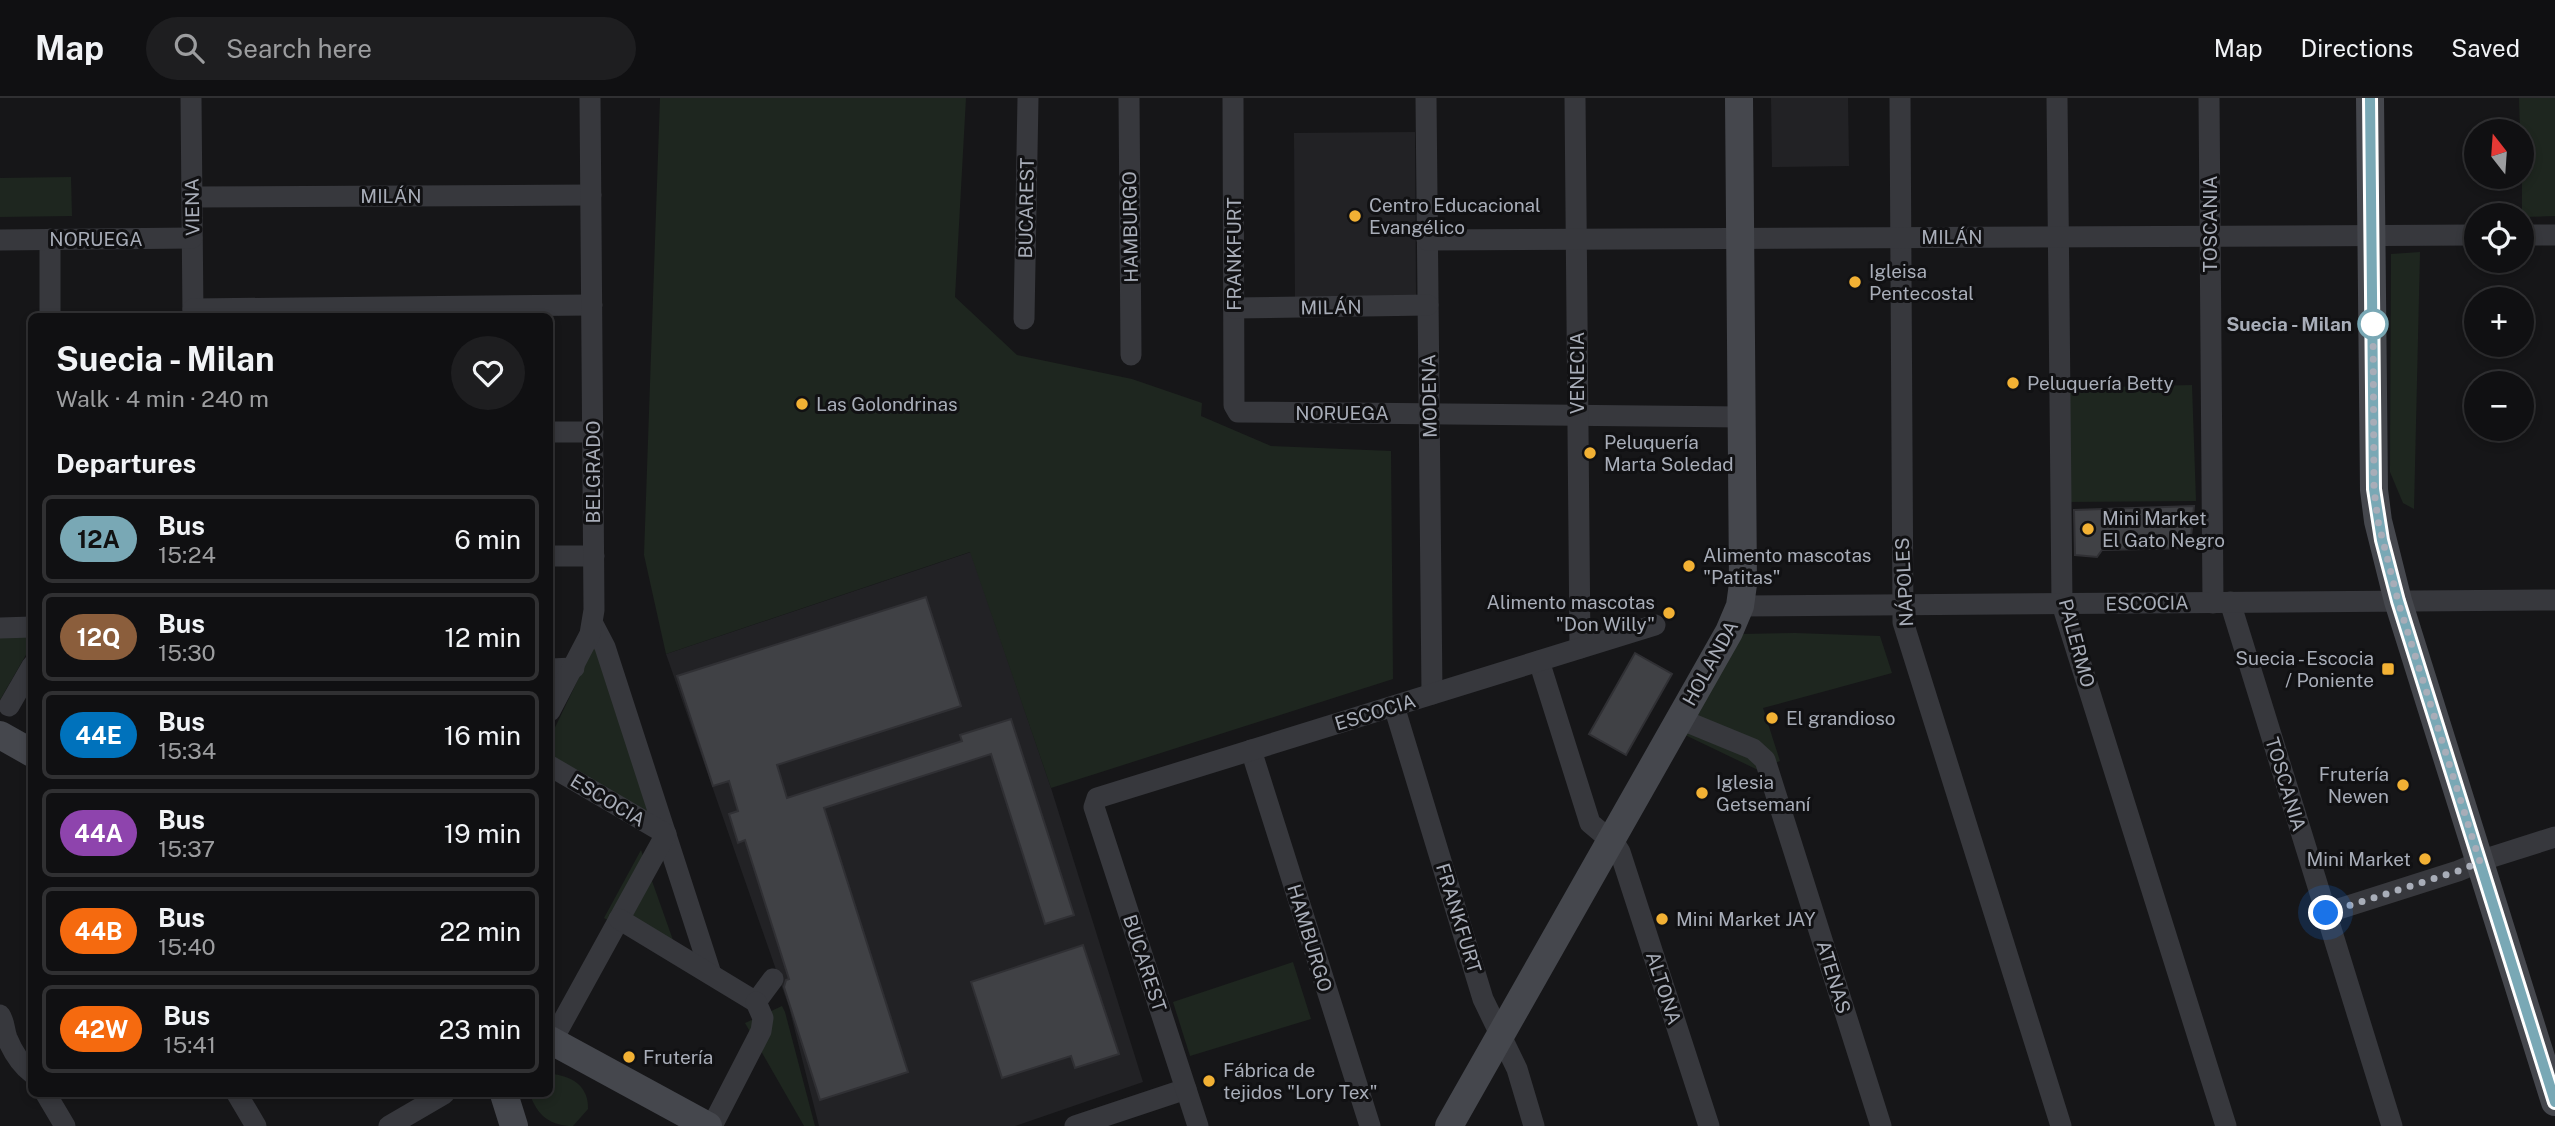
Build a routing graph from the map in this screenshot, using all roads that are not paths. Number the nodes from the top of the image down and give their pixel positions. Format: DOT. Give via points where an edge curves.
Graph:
graph roads {
  1 [pos="191,98"];
  2 [pos="590,98"];
  3 [pos="1028,98"];
  4 [pos="1129,98"];
  5 [pos="1233,98"];
  6 [pos="1426,98"];
  7 [pos="1575,98"];
  8 [pos="1739,98"];
  9 [pos="1900,98"];
  10 [pos="2057,98"];
  11 [pos="2209,98"];
  12 [pos="2371,98"];
  13 [pos="591,195"];
  14 [pos="192,197"];
  15 [pos="2464,235"];
  16 [pos="2534,235"];
  17 [pos="2555,235"];
  18 [pos="2210,236"];
  19 [pos="2372,236"];
  20 [pos="2057,237"];
  21 [pos="192,238"];
  22 [pos="1900,238"];
  23 [pos="50,239"];
  24 [pos="1576,239"];
  25 [pos="1740,239"];
  26 [pos="0,240"];
  27 [pos="1427,240"];
  28 [pos="592,305"];
  29 [pos="1428,305"];
  30 [pos="1234,308"];
  31 [pos="50,313"];
  32 [pos="193,313"];
  33 [pos="1024,319"];
  34 [pos="1131,355"];
  35 [pos="1236,410"];
  36 [pos="1429,413"];
  37 [pos="1578,415"];
  38 [pos="1742,417"];
  39 [pos="553,432"];
  40 [pos="593,432"];
  41 [pos="553,556"];
  42 [pos="594,556"];
  43 [pos="2555,600"];
  44 [pos="2398,601"];
  45 [pos="2222,603"];
  46 [pos="2062,604"];
  47 [pos="1902,605"];
  48 [pos="1740,606"];
  49 [pos="593,624"];
  50 [pos="1655,625"];
  51 [pos="28,627"];
  52 [pos="0,628"];
  53 [pos="1580,648"];
  54 [pos="1539,661"];
  55 [pos="573,668"];
  56 [pos="553,669"];
  57 [pos="28,673"];
  58 [pos="1432,694"];
  59 [pos="553,705"];
  60 [pos="9,706"];
  61 [pos="1394,706"];
  62 [pos="1679,719"];
  63 [pos="0,735"];
  64 [pos="1251,750"];
  65 [pos="28,751"];
  66 [pos="553,768"];
  67 [pos="1095,800"];
  68 [pos="666,834"];
  69 [pos="2555,838"];
  70 [pos="1611,840"];
  71 [pos="2480,862"];
  72 [pos="2326,913"];
  73 [pos="619,919"];
  74 [pos="711,974"];
  75 [pos="773,979"];
  76 [pos="756,1002"];
  77 [pos="2,1019"];
  78 [pos="553,1036"];
  79 [pos="1500,1037"];
  80 [pos="553,1041"];
  81 [pos="28,1048"];
  82 [pos="2548,1058"];
  83 [pos="28,1069"];
  84 [pos="1186,1089"];
  85 [pos="48,1097"];
  86 [pos="239,1097"];
  87 [pos="438,1097"];
  88 [pos="505,1097"];
  89 [pos="2555,1102"];
  90 [pos="65,1126"];
  91 [pos="256,1126"];
  92 [pos="389,1126"];
  93 [pos="514,1126"];
  94 [pos="710,1126"];
  95 [pos="1075,1126"];
  96 [pos="1198,1126"];
  97 [pos="1370,1126"];
  98 [pos="1449,1126"];
  99 [pos="1534,1126"];
  100 [pos="1709,1126"];
  101 [pos="1881,1126"];
  102 [pos="2062,1126"];
  103 [pos="2226,1126"];
  104 [pos="2392,1126"];
  1 -- 14 [label="street, VIENA"];
  2 -- 13 [label="street, BELGRADO"];
  3 -- 33 [label="street, BUCAREST"];
  4 -- 34 [label="street, HAMBURGO"];
  5 -- 30 [label="street, FRANKFURT"];
  6 -- 27 [label="street, MODENA"];
  7 -- 24 [label="street, VENECIA"];
  8 -- 25 [label="street, HOLANDA"];
  9 -- 22 [label="street, NÁPOLES"];
  10 -- 20 [label="street, PALERMO"];
  11 -- 18 [label="street, TOSCANIA"];
  12 -- 19 [label="street"];
  13 -- 14 [label="street, MILÁN"];
  13 -- 28 [label="street, BELGRADO"];
  14 -- 21 [label="street, VIENA"];
  15 -- 19 [label="street, MILÁN"];
  16 -- 17 [label="street"];
  18 -- 19 [label="street, MILÁN"];
  18 -- 20 [label="street, MILÁN"];
  18 -- 45 [label="street, TOSCANIA"];
  19 -- 44 [label="street" via="2374,489"];
  20 -- 22 [label="street, MILÁN"];
  20 -- 46 [label="street, PALERMO"];
  21 -- 23 [label="street, NORUEGA"];
  21 -- 32 [label="street, VIENA"];
  22 -- 25 [label="street, MILÁN"];
  22 -- 47 [label="street, NÁPOLES"];
  23 -- 26 [label="street, NORUEGA"];
  23 -- 31 [label="street"];
  24 -- 25 [label="street, MILÁN"];
  24 -- 27 [label="street, MILÁN"];
  24 -- 37 [label="street, VENECIA"];
  25 -- 38 [label="street, HOLANDA"];
  27 -- 29 [label="street, MODENA"];
  28 -- 32 [label="street"];
  28 -- 40 [label="street, BELGRADO"];
  29 -- 30 [label="street, MILÁN"];
  29 -- 36 [label="street, MODENA"];
  30 -- 35 [label="street, FRANKFURT"];
  35 -- 36 [label="street, NORUEGA"];
  36 -- 37 [label="street, NORUEGA"];
  36 -- 58 [label="street, MODENA"];
  37 -- 38 [label="street, NORUEGA"];
  37 -- 53 [label="street, VENECIA"];
  38 -- 48 [label="street, HOLANDA"];
  39 -- 40 [label="street"];
  40 -- 42 [label="street, BELGRADO"];
  41 -- 42 [label="street"];
  42 -- 49 [label="street, BELGRADO"];
  43 -- 44 [label="street, ESCOCIA"];
  44 -- 45 [label="street, ESCOCIA"];
  44 -- 71 [label="street"];
  45 -- 46 [label="street, ESCOCIA"];
  45 -- 72 [label="street, TOSCANIA"];
  46 -- 47 [label="street, ESCOCIA"];
  46 -- 103 [label="street, PALERMO"];
  47 -- 48 [label="street, ESCOCIA"];
  47 -- 102 [label="street, NÁPOLES" via="1903,622"];
  48 -- 62 [label="street, HOLANDA"];
  49 -- 55 [label="street"];
  49 -- 68 [label="street, BELGRADO"];
  50 -- 53 [label="street, ESCOCIA"];
  51 -- 52 [label="street"];
  53 -- 54 [label="street, ESCOCIA"];
  54 -- 58 [label="street, ESCOCIA"];
  54 -- 70 [label="street, ALTONA" via="1590,822"];
  55 -- 56 [label="street"];
  55 -- 59 [label="street"];
  57 -- 60 [label="street"];
  58 -- 61 [label="street, ESCOCIA"];
  61 -- 64 [label="street, ESCOCIA"];
  61 -- 79 [label="street, FRANKFURT" via="1483,999"];
  62 -- 70 [label="street, HOLANDA"];
  62 -- 101 [label="street, ATENAS" via="1753,749 1765,760"];
  63 -- 65 [label="street"];
  64 -- 67 [label="street, ESCOCIA"];
  64 -- 97 [label="street, HAMBURGO"];
  66 -- 68 [label="street, ESCOCIA"];
  67 -- 84 [label="street, BUCAREST"];
  68 -- 73 [label="street"];
  68 -- 74 [label="street, BELGRADO"];
  69 -- 71 [label="street"];
  70 -- 79 [label="street, HOLANDA"];
  70 -- 100 [label="street, ALTONA" via="1623,861"];
  71 -- 72 [label="street"];
  71 -- 82 [label="street"];
  72 -- 104 [label="street, TOSCANIA"];
  73 -- 74 [label="street"];
  73 -- 78 [label="street"];
  74 -- 76 [label="street"];
  75 -- 76 [label="street"];
  76 -- 94 [label="street" via="761,1031"];
  77 -- 81 [label="street"];
  77 -- 83 [label="street" via="7,1039"];
  79 -- 98 [label="street, HOLANDA"];
  79 -- 99 [label="street, FRANKFURT" via="1517,1069"];
  80 -- 94 [label="street"];
  82 -- 89 [label="street"];
  84 -- 95 [label="street"];
  84 -- 96 [label="street, BUCAREST"];
  85 -- 90 [label="street"];
  86 -- 91 [label="street"];
  87 -- 92 [label="street"];
  88 -- 93 [label="street"];
}
